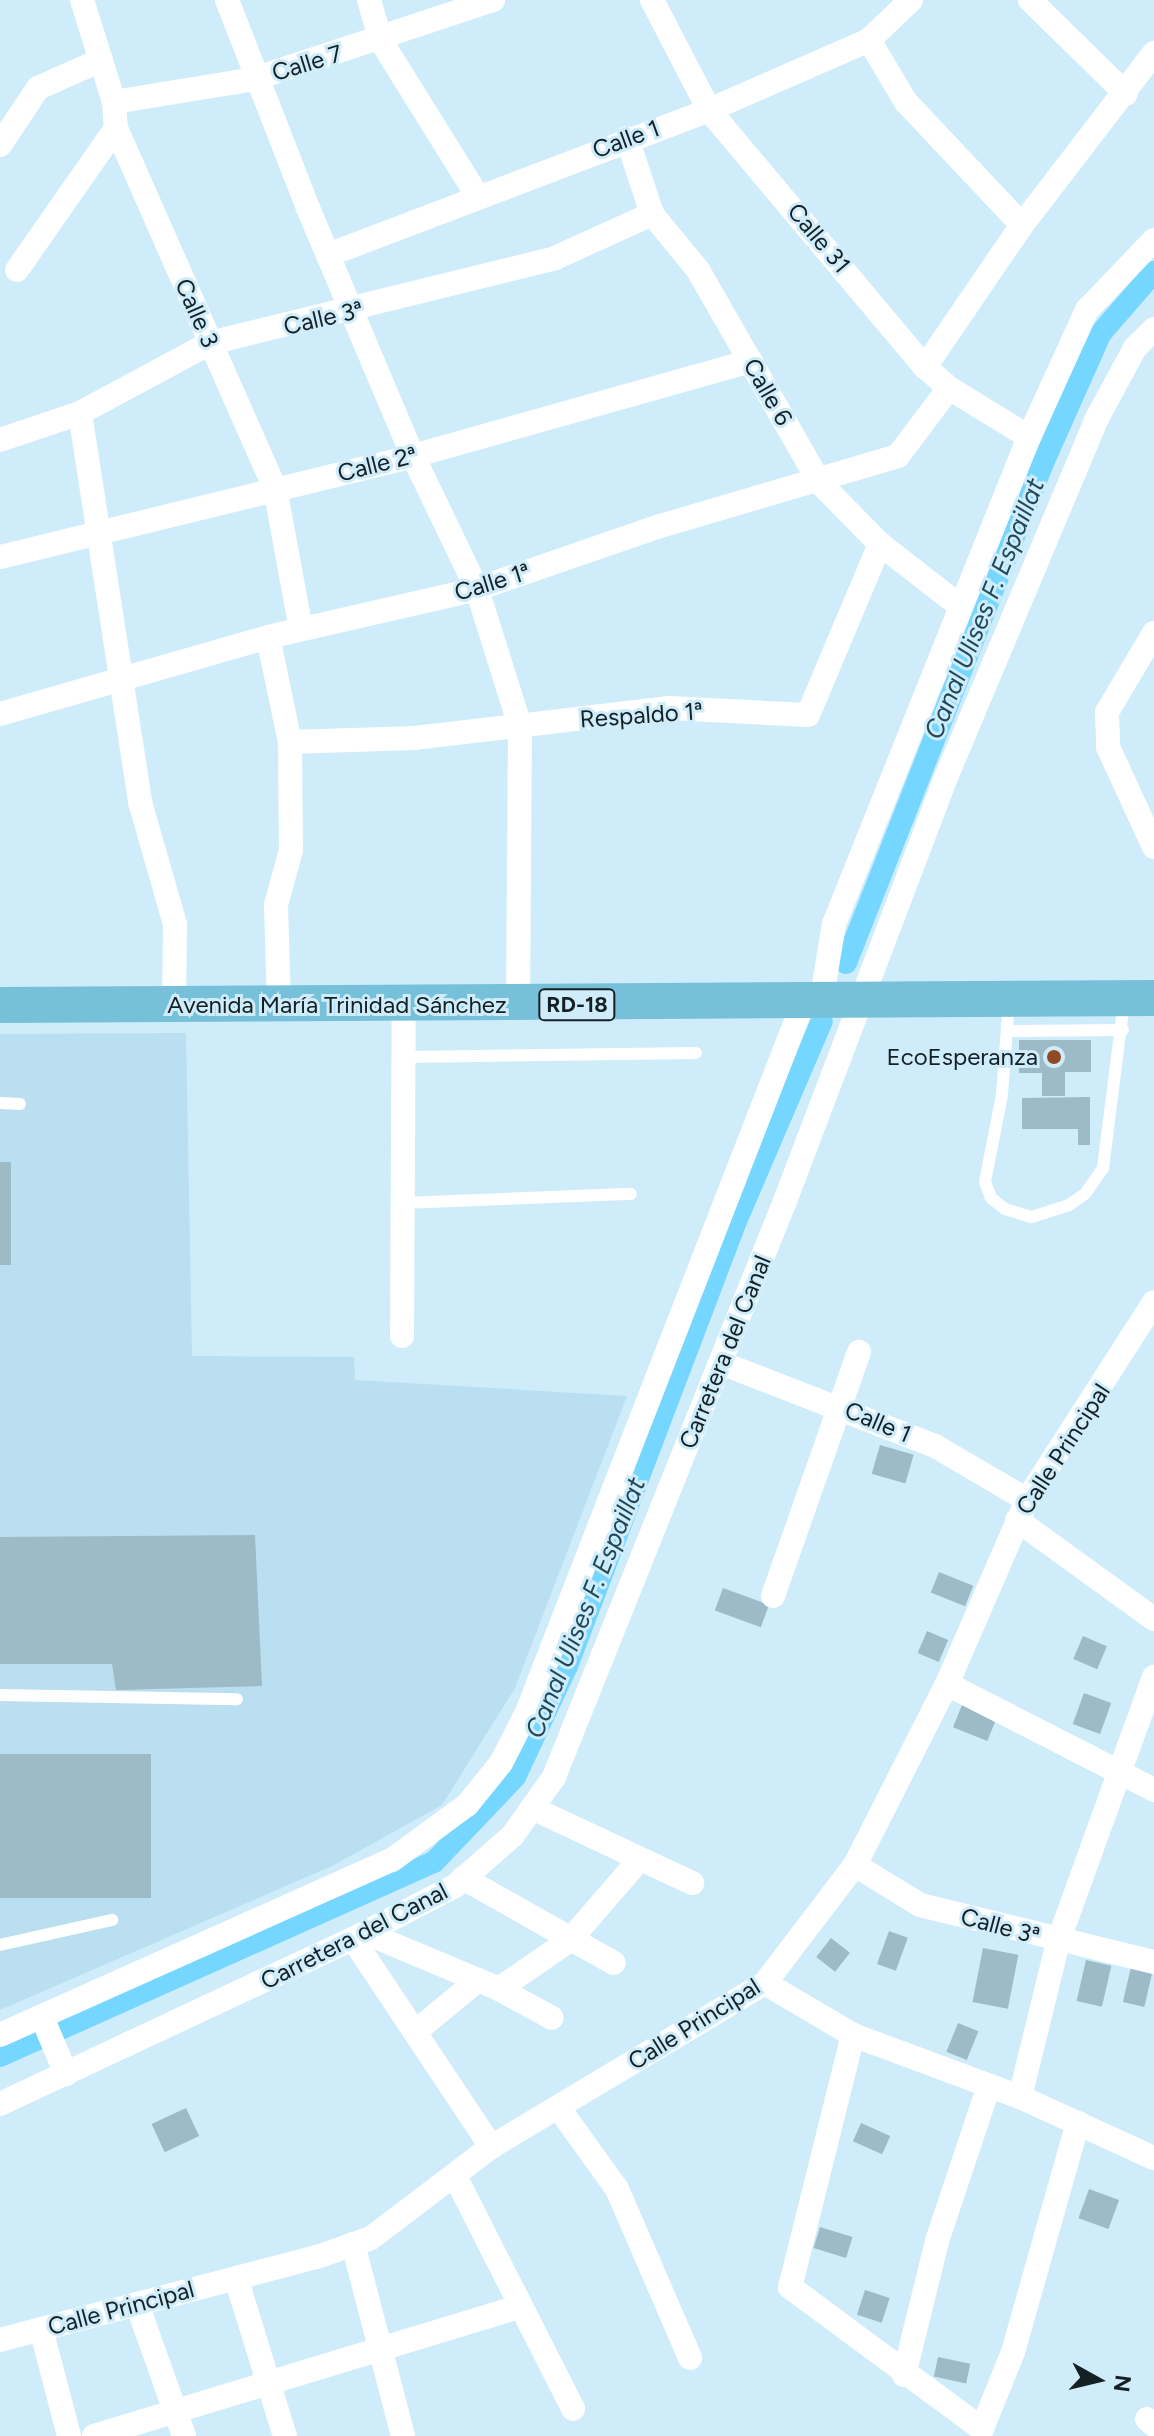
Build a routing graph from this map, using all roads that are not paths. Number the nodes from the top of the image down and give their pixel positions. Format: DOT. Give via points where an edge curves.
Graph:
graph roads {
  1 [pos="82,0"];
  2 [pos="227,0"];
  3 [pos="369,0"];
  4 [pos="493,0"];
  5 [pos="652,0"];
  6 [pos="911,0"];
  7 [pos="1030,0"];
  8 [pos="869,40"];
  9 [pos="381,41"];
  10 [pos="1154,53"];
  11 [pos="101,60"];
  12 [pos="254,79"];
  13 [pos="1126,94"];
  14 [pos="114,102"];
  15 [pos="709,110"];
  16 [pos="116,128"];
  17 [pos="627,138"];
  18 [pos="0,145"];
  19 [pos="477,195"];
  20 [pos="652,214"];
  21 [pos="1022,225"];
  22 [pos="1154,240"];
  23 [pos="328,255"];
  24 [pos="17,270"];
  25 [pos="352,312"];
  26 [pos="1154,329"];
  27 [pos="210,343"];
  28 [pos="751,361"];
  29 [pos="925,367"];
  30 [pos="949,388"];
  31 [pos="80,413"];
  32 [pos="1029,437"];
  33 [pos="0,440"];
  34 [pos="413,456"];
  35 [pos="820,483"];
  36 [pos="275,488"];
  37 [pos="97,531"];
  38 [pos="880,544"];
  39 [pos="0,557"];
  40 [pos="477,589"];
  41 [pos="960,606"];
  42 [pos="301,629"];
  43 [pos="1154,633"];
  44 [pos="268,637"];
  45 [pos="124,679"];
  46 [pos="0,714"];
  47 [pos="520,726"];
  48 [pos="290,742"];
  49 [pos="1154,847"];
  50 [pos="862,1001"];
  51 [pos="812,1003"];
  52 [pos="0,1005"];
  53 [pos="174,1005"];
  54 [pos="279,1006"];
  55 [pos="404,1006"];
  56 [pos="518,1006"];
  57 [pos="1134,1009"];
  58 [pos="1009,1015"];
  59 [pos="696,1053"];
  60 [pos="404,1057"];
  61 [pos="0,1103"];
  62 [pos="20,1104"];
  63 [pos="631,1194"];
  64 [pos="403,1203"];
  65 [pos="1154,1302"];
  66 [pos="402,1336"];
  67 [pos="859,1352"];
  68 [pos="721,1363"];
  69 [pos="842,1406"];
  70 [pos="1022,1510"];
  71 [pos="773,1596"];
  72 [pos="1154,1619"];
  73 [pos="1154,1677"];
  74 [pos="947,1684"];
  75 [pos="0,1695"];
  76 [pos="237,1699"];
  77 [pos="1123,1771"];
  78 [pos="1154,1790"];
  79 [pos="532,1808"];
  80 [pos="640,1859"];
  81 [pos="855,1865"];
  82 [pos="463,1878"];
  83 [pos="692,1883"];
  84 [pos="112,1920"];
  85 [pos="359,1936"];
  86 [pos="570,1940"];
  87 [pos="1058,1942"];
  88 [pos="0,1945"];
  89 [pos="1154,1962"];
  90 [pos="614,1963"];
  91 [pos="765,1983"];
  92 [pos="488,1984"];
  93 [pos="552,2018"];
  94 [pos="44,2022"];
  95 [pos="415,2032"];
  96 [pos="0,2035"];
  97 [pos="853,2035"];
  98 [pos="62,2065"];
  99 [pos="989,2086"];
  100 [pos="1020,2097"];
  101 [pos="0,2104"];
  102 [pos="558,2107"];
  103 [pos="1078,2123"];
  104 [pos="491,2147"];
  105 [pos="1154,2158"];
  106 [pos="455,2176"];
  107 [pos="353,2244"];
  108 [pos="236,2278"];
  109 [pos="137,2304"];
  110 [pos="521,2306"];
  111 [pos="41,2329"];
  112 [pos="0,2340"];
  113 [pos="383,2348"];
  114 [pos="690,2358"];
  115 [pos="904,2375"];
  116 [pos="270,2382"];
  117 [pos="573,2409"];
  118 [pos="176,2411"];
  119 [pos="988,2433"];
  120 [pos="69,2436"];
  121 [pos="94,2436"];
  122 [pos="184,2436"];
  123 [pos="285,2436"];
  124 [pos="403,2436"];
  1 -- 11 [label="street, Calle 3"];
  2 -- 12 [label="street"];
  3 -- 9 [label="street"];
  4 -- 9 [label="street, Calle 7"];
  5 -- 15 [label="street, Calle 31"];
  6 -- 8 [label="street, Calle 1"];
  7 -- 13 [label="street"];
  8 -- 15 [label="street, Calle 1"];
  8 -- 21 [label="street" via="906,102"];
  9 -- 12 [label="street, Calle 7"];
  9 -- 19 [label="street"];
  10 -- 13 [label="street"];
  11 -- 14 [label="street, Calle 3"];
  11 -- 18 [label="street" via="38,88"];
  12 -- 14 [label="street, Calle 7"];
  12 -- 23 [label="street"];
  13 -- 21 [label="street"];
  14 -- 16 [label="street, Calle 3"];
  15 -- 17 [label="street, Calle 1"];
  15 -- 29 [label="street, Calle 31"];
  16 -- 24 [label="street"];
  16 -- 27 [label="street, Calle 3"];
  17 -- 19 [label="street, Calle 1"];
  17 -- 20 [label="street, Calle 6"];
  19 -- 23 [label="street, Calle 1"];
  20 -- 25 [label="street, Calle 3ª" via="555,258"];
  20 -- 28 [label="street, Calle 6" via="698,270"];
  21 -- 29 [label="street"];
  22 -- 32 [label="street" via="1087,310"];
  23 -- 25 [label="street"];
  25 -- 27 [label="street, Calle 3ª"];
  25 -- 34 [label="street"];
  26 -- 50 [label="street, Carretera del Canal" via="1135,348 1096,420 942,787"];
  27 -- 31 [label="street, Calle 3ª"];
  27 -- 36 [label="street, Calle 3"];
  28 -- 34 [label="street, Calle 2ª"];
  28 -- 35 [label="street, Calle 6"];
  29 -- 30 [label="street, Calle 31"];
  30 -- 32 [label="street, Calle 31"];
  30 -- 35 [label="street, Calle 1ª" via="898,456"];
  31 -- 33 [label="street, Calle 3ª"];
  31 -- 37 [label="street"];
  32 -- 41 [label="street"];
  34 -- 36 [label="street, Calle 2ª"];
  34 -- 40 [label="street"];
  35 -- 38 [label="street, Calle 6"];
  35 -- 40 [label="street, Calle 1ª" via="657,527"];
  36 -- 37 [label="street, Calle 2ª"];
  36 -- 42 [label="street, Calle 3"];
  37 -- 39 [label="street, Calle 2ª"];
  37 -- 45 [label="street"];
  38 -- 41 [label="street, Calle 6"];
  38 -- 47 [label="street, Respaldo 1ª" via="808,715 669,708"];
  40 -- 42 [label="street, Calle 1ª"];
  40 -- 47 [label="street"];
  41 -- 51 [label="street" via="834,924"];
  42 -- 44 [label="street, Calle 1ª"];
  43 -- 49 [label="street" via="1107,712 1108,747"];
  44 -- 45 [label="street, Calle 1ª"];
  44 -- 48 [label="street"];
  45 -- 46 [label="street, Calle 1ª"];
  45 -- 53 [label="street" via="140,802 175,924"];
  47 -- 48 [label="street, Respaldo 1ª" via="414,738"];
  47 -- 56 [label="street"];
  48 -- 54 [label="street" via="291,850 276,905"];
  50 -- 51 [label="main road, Avenida María Trinidad Sánchez / RD-18"];
  50 -- 58 [label="main road, Avenida María Trinidad Sánchez / RD-18"];
  50 -- 68 [label="street, Carretera del Canal"];
  51 -- 56 [label="main road, Avenida María Trinidad Sánchez / RD-18"];
  51 -- 94 [label="street" via="527,1712 501,1763 467,1805 392,1860"];
  52 -- 53 [label="main road, Avenida María Trinidad Sánchez / RD-18"];
  53 -- 54 [label="main road, Avenida María Trinidad Sánchez / RD-18"];
  54 -- 55 [label="main road, Avenida María Trinidad Sánchez / RD-18"];
  55 -- 56 [label="main road, Avenida María Trinidad Sánchez / RD-18"];
  55 -- 60 [label="street"];
  57 -- 58 [label="main road, Avenida María Trinidad Sánchez / RD-18"];
  57 -- 58 [label="lane" via="1103,1168 1069,1205 1032,1217 1005,1209 991,1198 985,1182"];
  59 -- 60 [label="lane"];
  60 -- 64 [label="street"];
  61 -- 62 [label="lane"];
  63 -- 64 [label="lane"];
  64 -- 66 [label="street"];
  65 -- 70 [label="street, Calle Principal"];
  67 -- 69 [label="street"];
  68 -- 69 [label="street, Calle 1"];
  68 -- 79 [label="street, Carretera del Canal" via="599,1675 554,1777"];
  69 -- 70 [label="street, Calle 1" via="935,1446"];
  69 -- 71 [label="street"];
  70 -- 72 [label="street"];
  70 -- 74 [label="street, Calle Principal"];
  73 -- 77 [label="street"];
  74 -- 77 [label="street"];
  74 -- 81 [label="street, Calle Principal"];
  75 -- 76 [label="lane"];
  77 -- 78 [label="street"];
  77 -- 87 [label="street"];
  79 -- 80 [label="street"];
  79 -- 82 [label="street, Carretera del Canal" via="513,1835"];
  80 -- 83 [label="street"];
  80 -- 86 [label="street"];
  81 -- 87 [label="street, Calle 3ª" via="920,1905"];
  81 -- 91 [label="street, Calle Principal"];
  82 -- 85 [label="street, Carretera del Canal"];
  82 -- 86 [label="street"];
  84 -- 88 [label="lane"];
  85 -- 92 [label="street"];
  85 -- 95 [label="street"];
  85 -- 98 [label="street, Carretera del Canal"];
  86 -- 90 [label="street"];
  86 -- 92 [label="street"];
  87 -- 89 [label="street, Calle 3ª"];
  87 -- 100 [label="street"];
  91 -- 97 [label="street"];
  91 -- 102 [label="street, Calle Principal"];
  92 -- 93 [label="street"];
  92 -- 95 [label="street"];
  94 -- 96 [label="street"];
  94 -- 98 [label="street"];
  95 -- 104 [label="street"];
  97 -- 99 [label="street"];
  97 -- 115 [label="street" via="790,2287"];
  98 -- 101 [label="street, Carretera del Canal"];
  99 -- 100 [label="street"];
  99 -- 115 [label="street" via="938,2238"];
  100 -- 103 [label="street"];
  102 -- 104 [label="street, Calle Principal"];
  102 -- 114 [label="street" via="617,2189"];
  103 -- 105 [label="street"];
  103 -- 119 [label="street"];
  104 -- 106 [label="street, Calle Principal"];
  106 -- 107 [label="street, Calle Principal" via="371,2238"];
  106 -- 110 [label="street"];
  107 -- 108 [label="street, Calle Principal"];
  107 -- 113 [label="street"];
  108 -- 109 [label="street, Calle Principal"];
  108 -- 116 [label="street"];
  109 -- 111 [label="street, Calle Principal"];
  109 -- 118 [label="street"];
  110 -- 113 [label="street"];
  110 -- 117 [label="street"];
  111 -- 112 [label="street, Calle Principal"];
  111 -- 120 [label="street"];
  113 -- 116 [label="street"];
  113 -- 124 [label="street"];
  115 -- 119 [label="street"];
  116 -- 118 [label="street"];
  116 -- 123 [label="street"];
  118 -- 121 [label="street"];
  118 -- 122 [label="street"];
}
